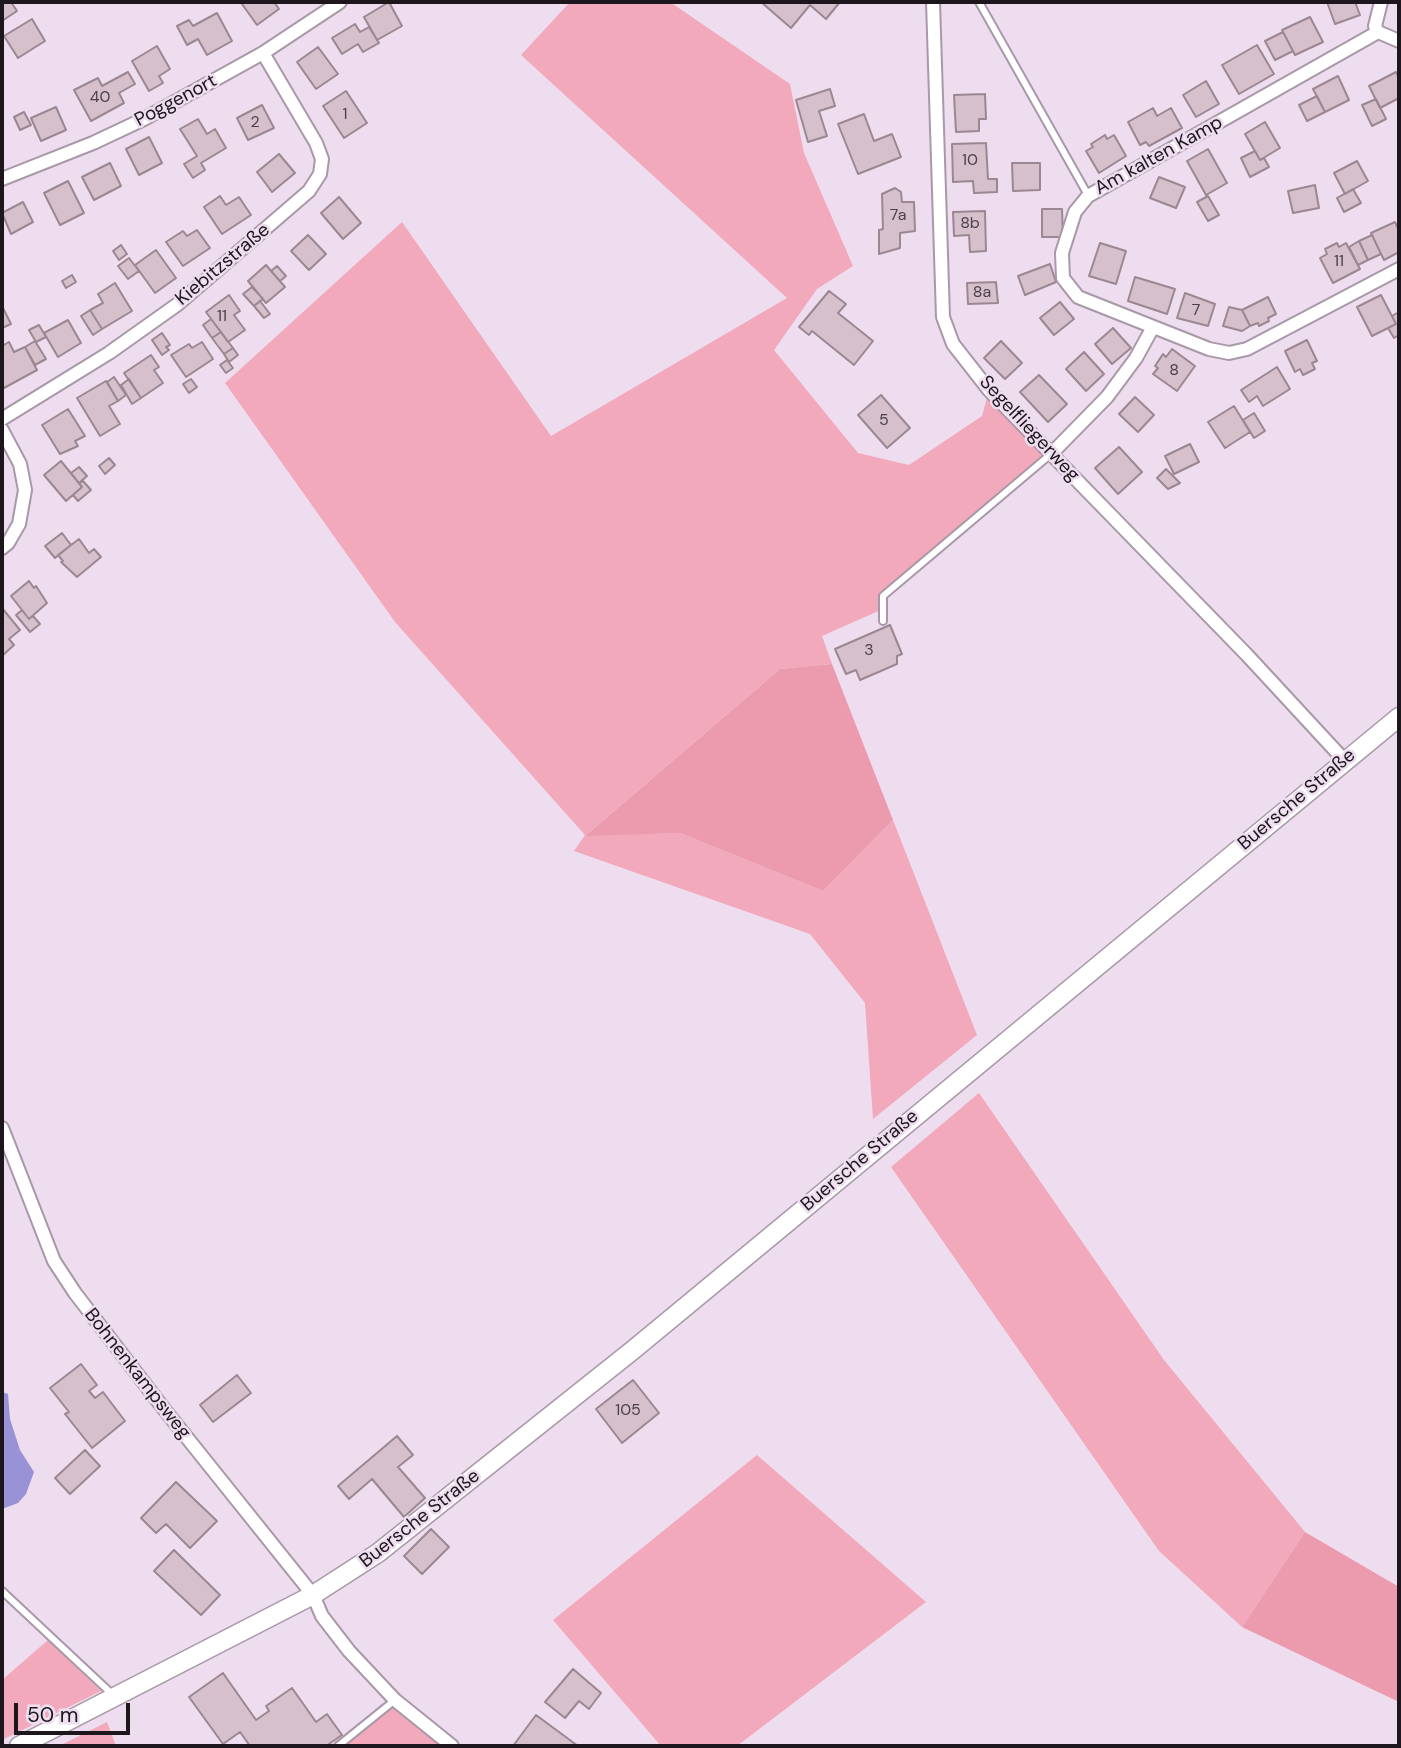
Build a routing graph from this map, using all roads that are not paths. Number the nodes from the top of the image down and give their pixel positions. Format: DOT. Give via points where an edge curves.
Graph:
graph roads {
  1 [pos="340,2"];
  2 [pos="933,2"];
  3 [pos="979,2"];
  4 [pos="1381,2"];
  5 [pos="1378,32"];
  6 [pos="1399,41"];
  7 [pos="263,53"];
  8 [pos="2,179"];
  9 [pos="1088,195"];
  10 [pos="1399,270"];
  11 [pos="1153,327"];
  12 [pos="2,419"];
  13 [pos="2,430"];
  14 [pos="1051,454"];
  15 [pos="2,548"];
  16 [pos="883,621"];
  17 [pos="1399,717"];
  18 [pos="1345,761"];
  19 [pos="2,1128"];
  20 [pos="2,1591"];
  21 [pos="313,1595"];
  22 [pos="116,1697"];
  23 [pos="395,1700"];
  24 [pos="19,1746"];
  25 [pos="338,1746"];
  26 [pos="452,1746"];
  1 -- 7 [label="street, Poggenort"];
  2 -- 14 [label="street, Segelfliegerweg" via="943,317 953,344 982,381"];
  3 -- 9 [label="lane"];
  4 -- 5 [label="street" via="1375,26"];
  5 -- 6 [label="street"];
  5 -- 9 [label="street, Am kalten Kamp"];
  7 -- 8 [label="street, Poggenort" via="144,119"];
  7 -- 12 [label="street, Kiebitzstraße" via="322,159 320,174 309,191 178,304 110,353"];
  9 -- 11 [label="street, Am kalten Kamp" via="1074,212 1062,253 1063,278 1078,297"];
  10 -- 11 [label="street, Am kalten Kamp" via="1229,354"];
  11 -- 14 [label="street" via="1107,397"];
  13 -- 15 [label="street" via="20,464 25,490 19,524"];
  14 -- 16 [label="lane" via="883,596"];
  14 -- 18 [label="street, Segelfliegerweg"];
  17 -- 18 [label="main road, Buersche Straße"];
  18 -- 21 [label="main road, Buersche Straße" via="633,1350 378,1553"];
  19 -- 21 [label="street, Bohnenkampsweg" via="54,1261 75,1293"];
  20 -- 22 [label="lane"];
  21 -- 22 [label="main road, Buersche Straße"];
  21 -- 23 [label="street" via="342,1642"];
  22 -- 24 [label="main road, Buersche Straße"];
  23 -- 25 [label="lane"];
  23 -- 26 [label="street"];
}
